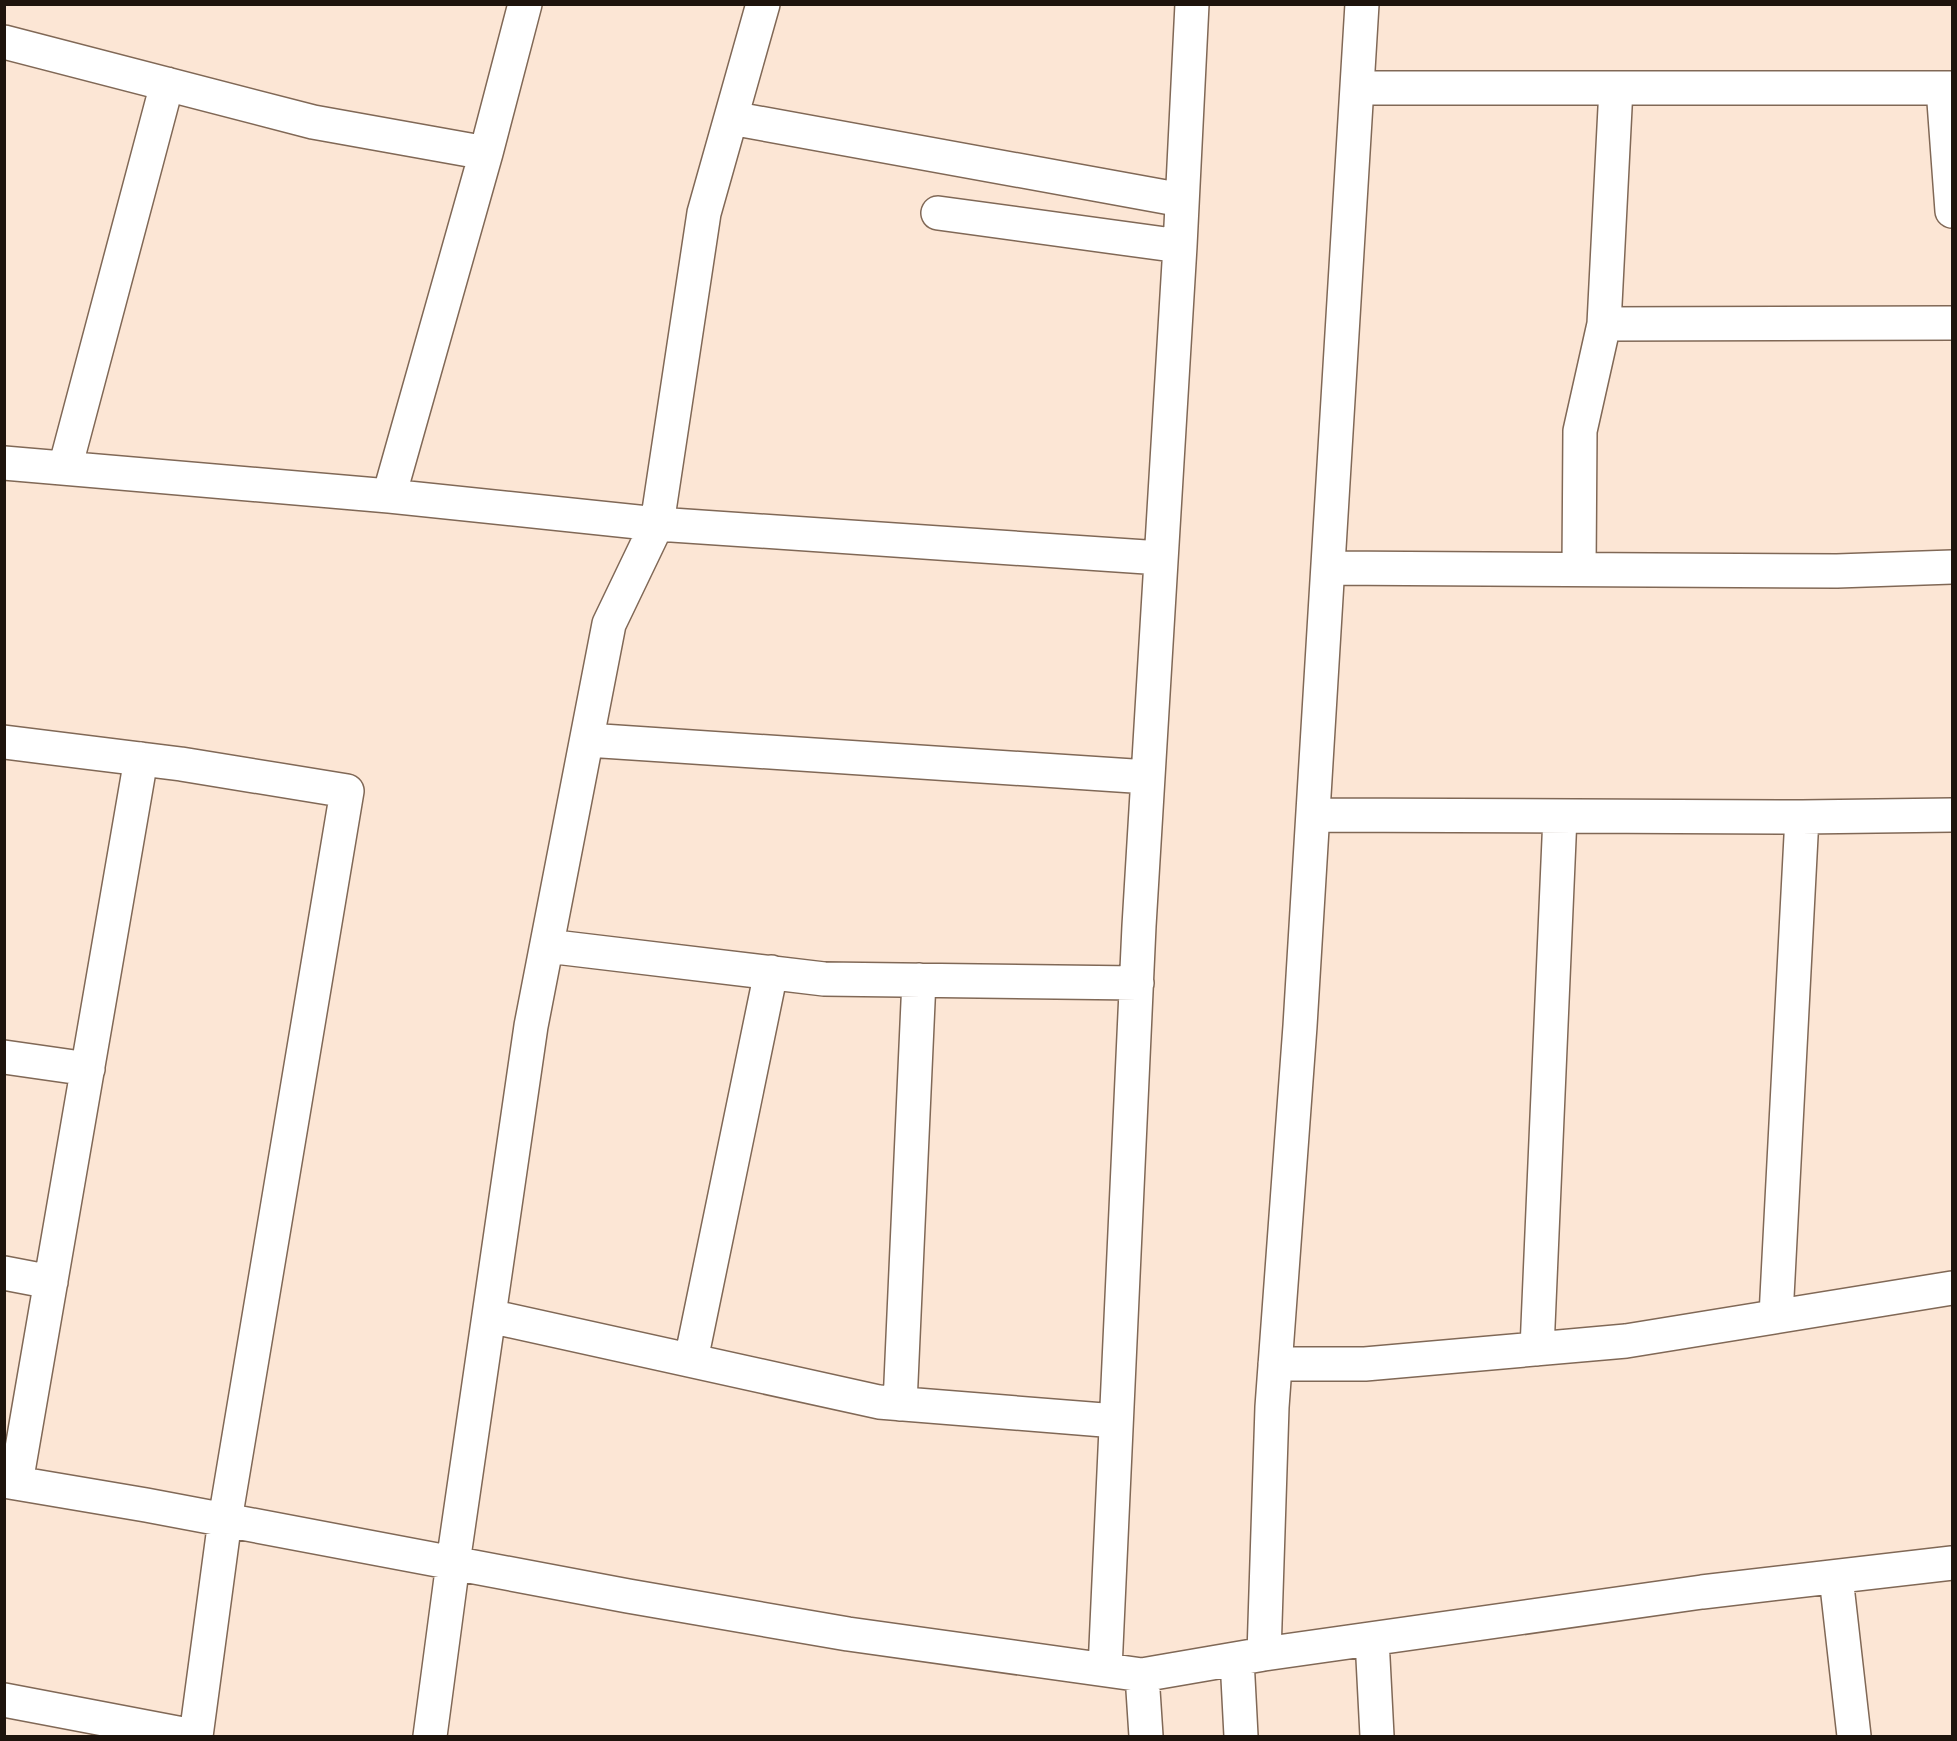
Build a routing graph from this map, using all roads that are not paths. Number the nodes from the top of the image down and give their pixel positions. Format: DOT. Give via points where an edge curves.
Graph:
graph roads {
  1 [pos="525,4"];
  2 [pos="763,4"];
  3 [pos="1192,4"];
  4 [pos="1362,4"];
  5 [pos="4,42"];
  6 [pos="167,84"];
  7 [pos="1357,88"];
  8 [pos="1616,88"];
  9 [pos="1948,88"];
  10 [pos="730,118"];
  11 [pos="486,153"];
  12 [pos="1182,200"];
  13 [pos="1953,211"];
  14 [pos="938,213"];
  15 [pos="1180,246"];
  16 [pos="1953,323"];
  17 [pos="1605,324"];
  18 [pos="4,462"];
  19 [pos="65,468"];
  20 [pos="389,496"];
  21 [pos="657,524"];
  22 [pos="1161,558"];
  23 [pos="1953,567"];
  24 [pos="1328,568"];
  25 [pos="1579,569"];
  26 [pos="587,740"];
  27 [pos="4,742"];
  28 [pos="141,759"];
  29 [pos="1148,777"];
  30 [pos="1313,815"];
  31 [pos="1953,815"];
  32 [pos="1560,816"];
  33 [pos="1802,817"];
  34 [pos="547,946"];
  35 [pos="771,972"];
  36 [pos="919,980"];
  37 [pos="1137,983"];
  38 [pos="4,1057"];
  39 [pos="88,1069"];
  40 [pos="4,1273"];
  41 [pos="51,1282"];
  42 [pos="1953,1288"];
  43 [pos="489,1316"];
  44 [pos="1776,1316"];
  45 [pos="1537,1349"];
  46 [pos="691,1360"];
  47 [pos="1275,1364"];
  48 [pos="900,1404"];
  49 [pos="1116,1421"];
  50 [pos="10,1482"];
  51 [pos="225,1520"];
  52 [pos="453,1563"];
  53 [pos="1953,1563"];
  54 [pos="1836,1577"];
  55 [pos="1372,1639"];
  56 [pos="1250,1656"];
  57 [pos="1105,1669"];
  58 [pos="1142,1675"];
  59 [pos="4,1700"];
  60 [pos="194,1737"];
  61 [pos="430,1737"];
  62 [pos="1146,1737"];
  63 [pos="1240,1737"];
  64 [pos="1377,1737"];
  65 [pos="1854,1737"];
  1 -- 11 [label="street"];
  2 -- 10 [label="street"];
  3 -- 12 [label="street"];
  4 -- 7 [label="street"];
  5 -- 6 [label="street"];
  6 -- 11 [label="street" via="313,122"];
  6 -- 19 [label="street"];
  7 -- 8 [label="street"];
  7 -- 24 [label="street"];
  8 -- 9 [label="street"];
  8 -- 17 [label="street"];
  9 -- 13 [label="street"];
  10 -- 12 [label="street"];
  10 -- 21 [label="street" via="704,213"];
  11 -- 20 [label="street"];
  12 -- 15 [label="street"];
  14 -- 15 [label="street"];
  15 -- 22 [label="street"];
  16 -- 17 [label="street"];
  17 -- 25 [label="street" via="1580,431"];
  18 -- 19 [label="street"];
  19 -- 20 [label="street"];
  20 -- 21 [label="street"];
  21 -- 22 [label="street"];
  21 -- 26 [label="street" via="609,624"];
  22 -- 29 [label="street"];
  23 -- 25 [label="street" via="1837,571"];
  24 -- 25 [label="street"];
  24 -- 30 [label="street"];
  26 -- 29 [label="street"];
  26 -- 34 [label="street"];
  27 -- 28 [label="street"];
  28 -- 39 [label="street"];
  28 -- 51 [label="street" via="347,791"];
  29 -- 37 [label="street"];
  30 -- 32 [label="street"];
  30 -- 47 [label="street"];
  31 -- 33 [label="street"];
  32 -- 33 [label="street"];
  32 -- 45 [label="street"];
  33 -- 44 [label="street"];
  34 -- 35 [label="street"];
  34 -- 43 [label="street" via="531,1026"];
  35 -- 36 [label="street" via="824,979"];
  35 -- 46 [label="street"];
  36 -- 37 [label="street"];
  36 -- 48 [label="street"];
  37 -- 49 [label="street"];
  38 -- 39 [label="street"];
  39 -- 41 [label="street"];
  40 -- 41 [label="street"];
  41 -- 50 [label="street"];
  42 -- 44 [label="street"];
  43 -- 46 [label="street"];
  43 -- 52 [label="street"];
  44 -- 45 [label="street" via="1626,1341"];
  45 -- 47 [label="street" via="1365,1364"];
  46 -- 48 [label="street"];
  47 -- 56 [label="street"];
  48 -- 49 [label="street"];
  49 -- 57 [label="street"];
  50 -- 51 [label="street"];
  51 -- 52 [label="street"];
  51 -- 60 [label="street"];
  52 -- 57 [label="street" via="848,1634"];
  52 -- 61 [label="street"];
  53 -- 54 [label="street"];
  54 -- 55 [label="street"];
  54 -- 65 [label="street"];
  55 -- 56 [label="street"];
  55 -- 64 [label="street"];
  56 -- 58 [label="street"];
  56 -- 63 [label="street"];
  57 -- 58 [label="street"];
  58 -- 62 [label="street"];
  59 -- 60 [label="street"];
}
